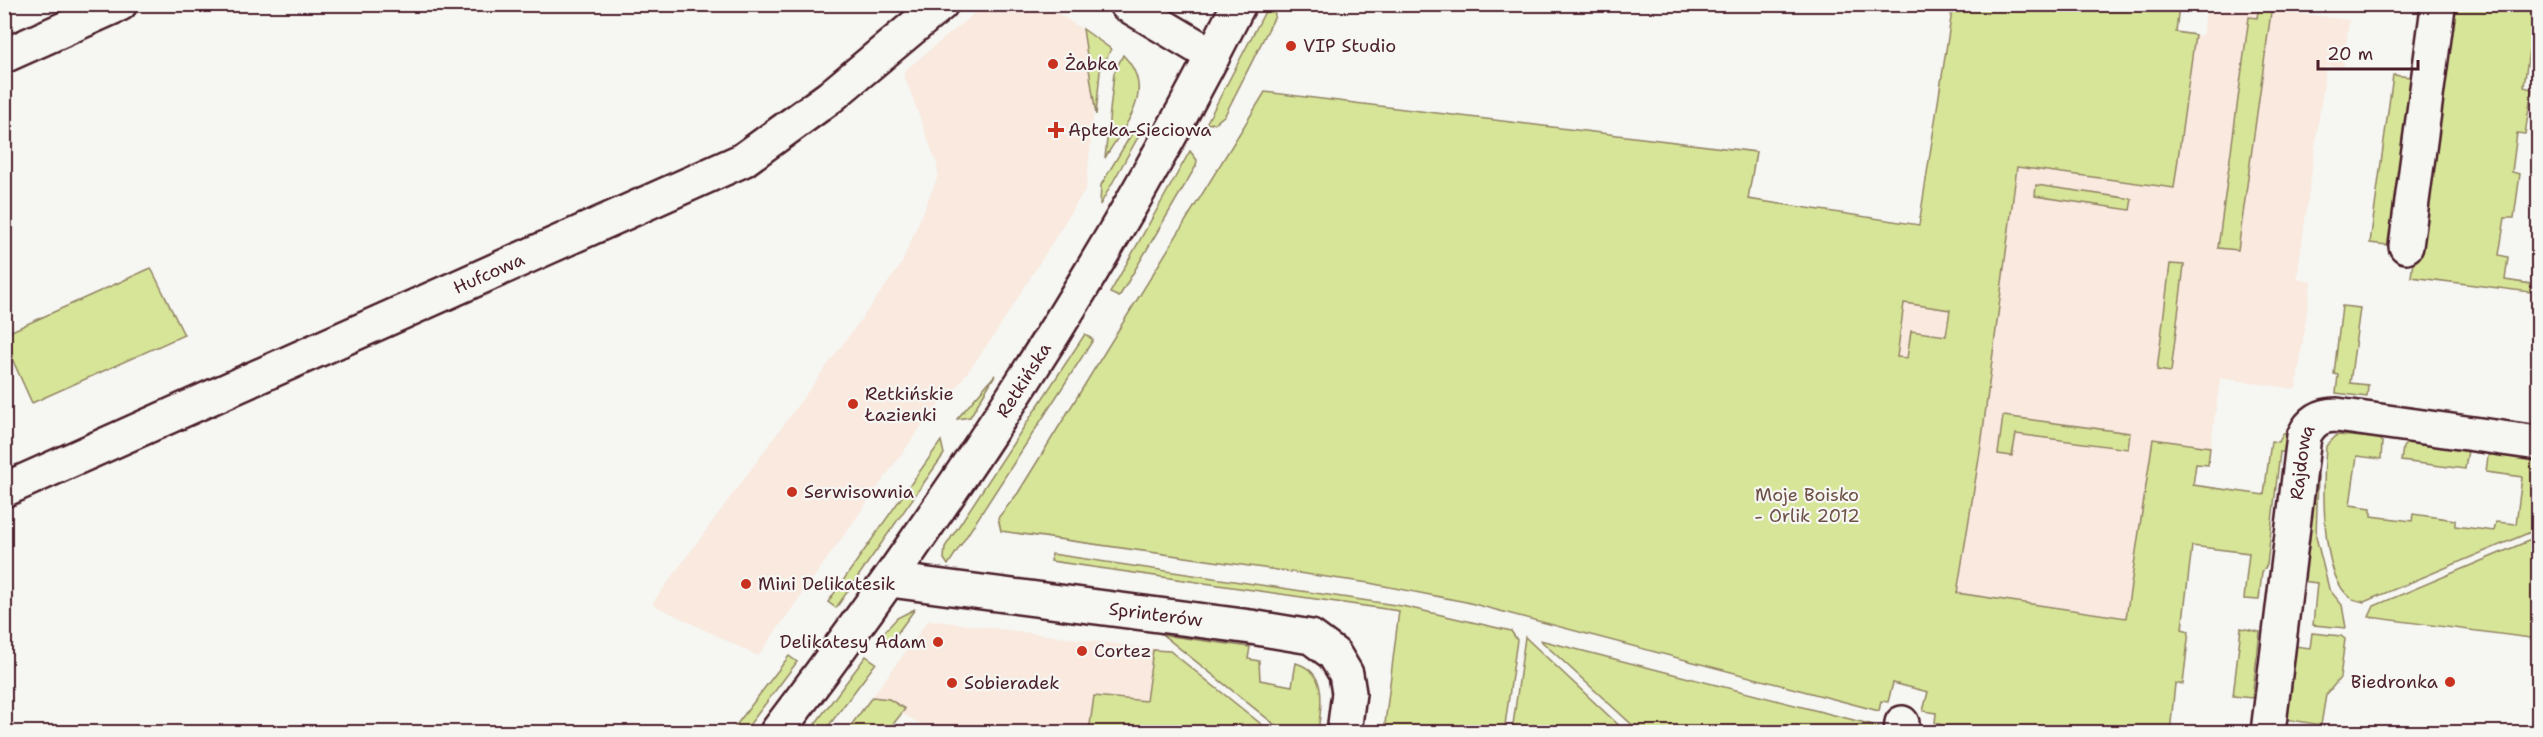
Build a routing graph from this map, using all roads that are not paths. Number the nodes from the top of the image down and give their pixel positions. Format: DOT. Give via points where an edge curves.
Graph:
graph roads {
  1 [pos="120,4"];
  2 [pos="940,4"];
  3 [pos="1126,4"];
  4 [pos="1239,4"];
  5 [pos="2436,4"];
  6 [pos="4,56"];
  7 [pos="1213,56"];
  8 [pos="2406,246"];
  9 [pos="2538,443"];
  10 [pos="4,490"];
  11 [pos="890,580"];
  12 [pos="777,732"];
  13 [pos="1344,732"];
  14 [pos="2268,732"];
  1 -- 6 [label="street"];
  2 -- 10 [label="street, Hufcowa" via="830,97 743,160"];
  3 -- 7 [label="street"];
  4 -- 7 [label="street, Retkińska"];
  5 -- 8 [label="street"];
  7 -- 11 [label="street, Retkińska" via="1078,295"];
  9 -- 14 [label="street, Rajdowa" via="2337,415 2321,417 2307,429"];
  11 -- 12 [label="street, Retkińska"];
  11 -- 13 [label="street, Sprinterów" via="1311,638 1334,654 1346,674 1349,693"];
}
